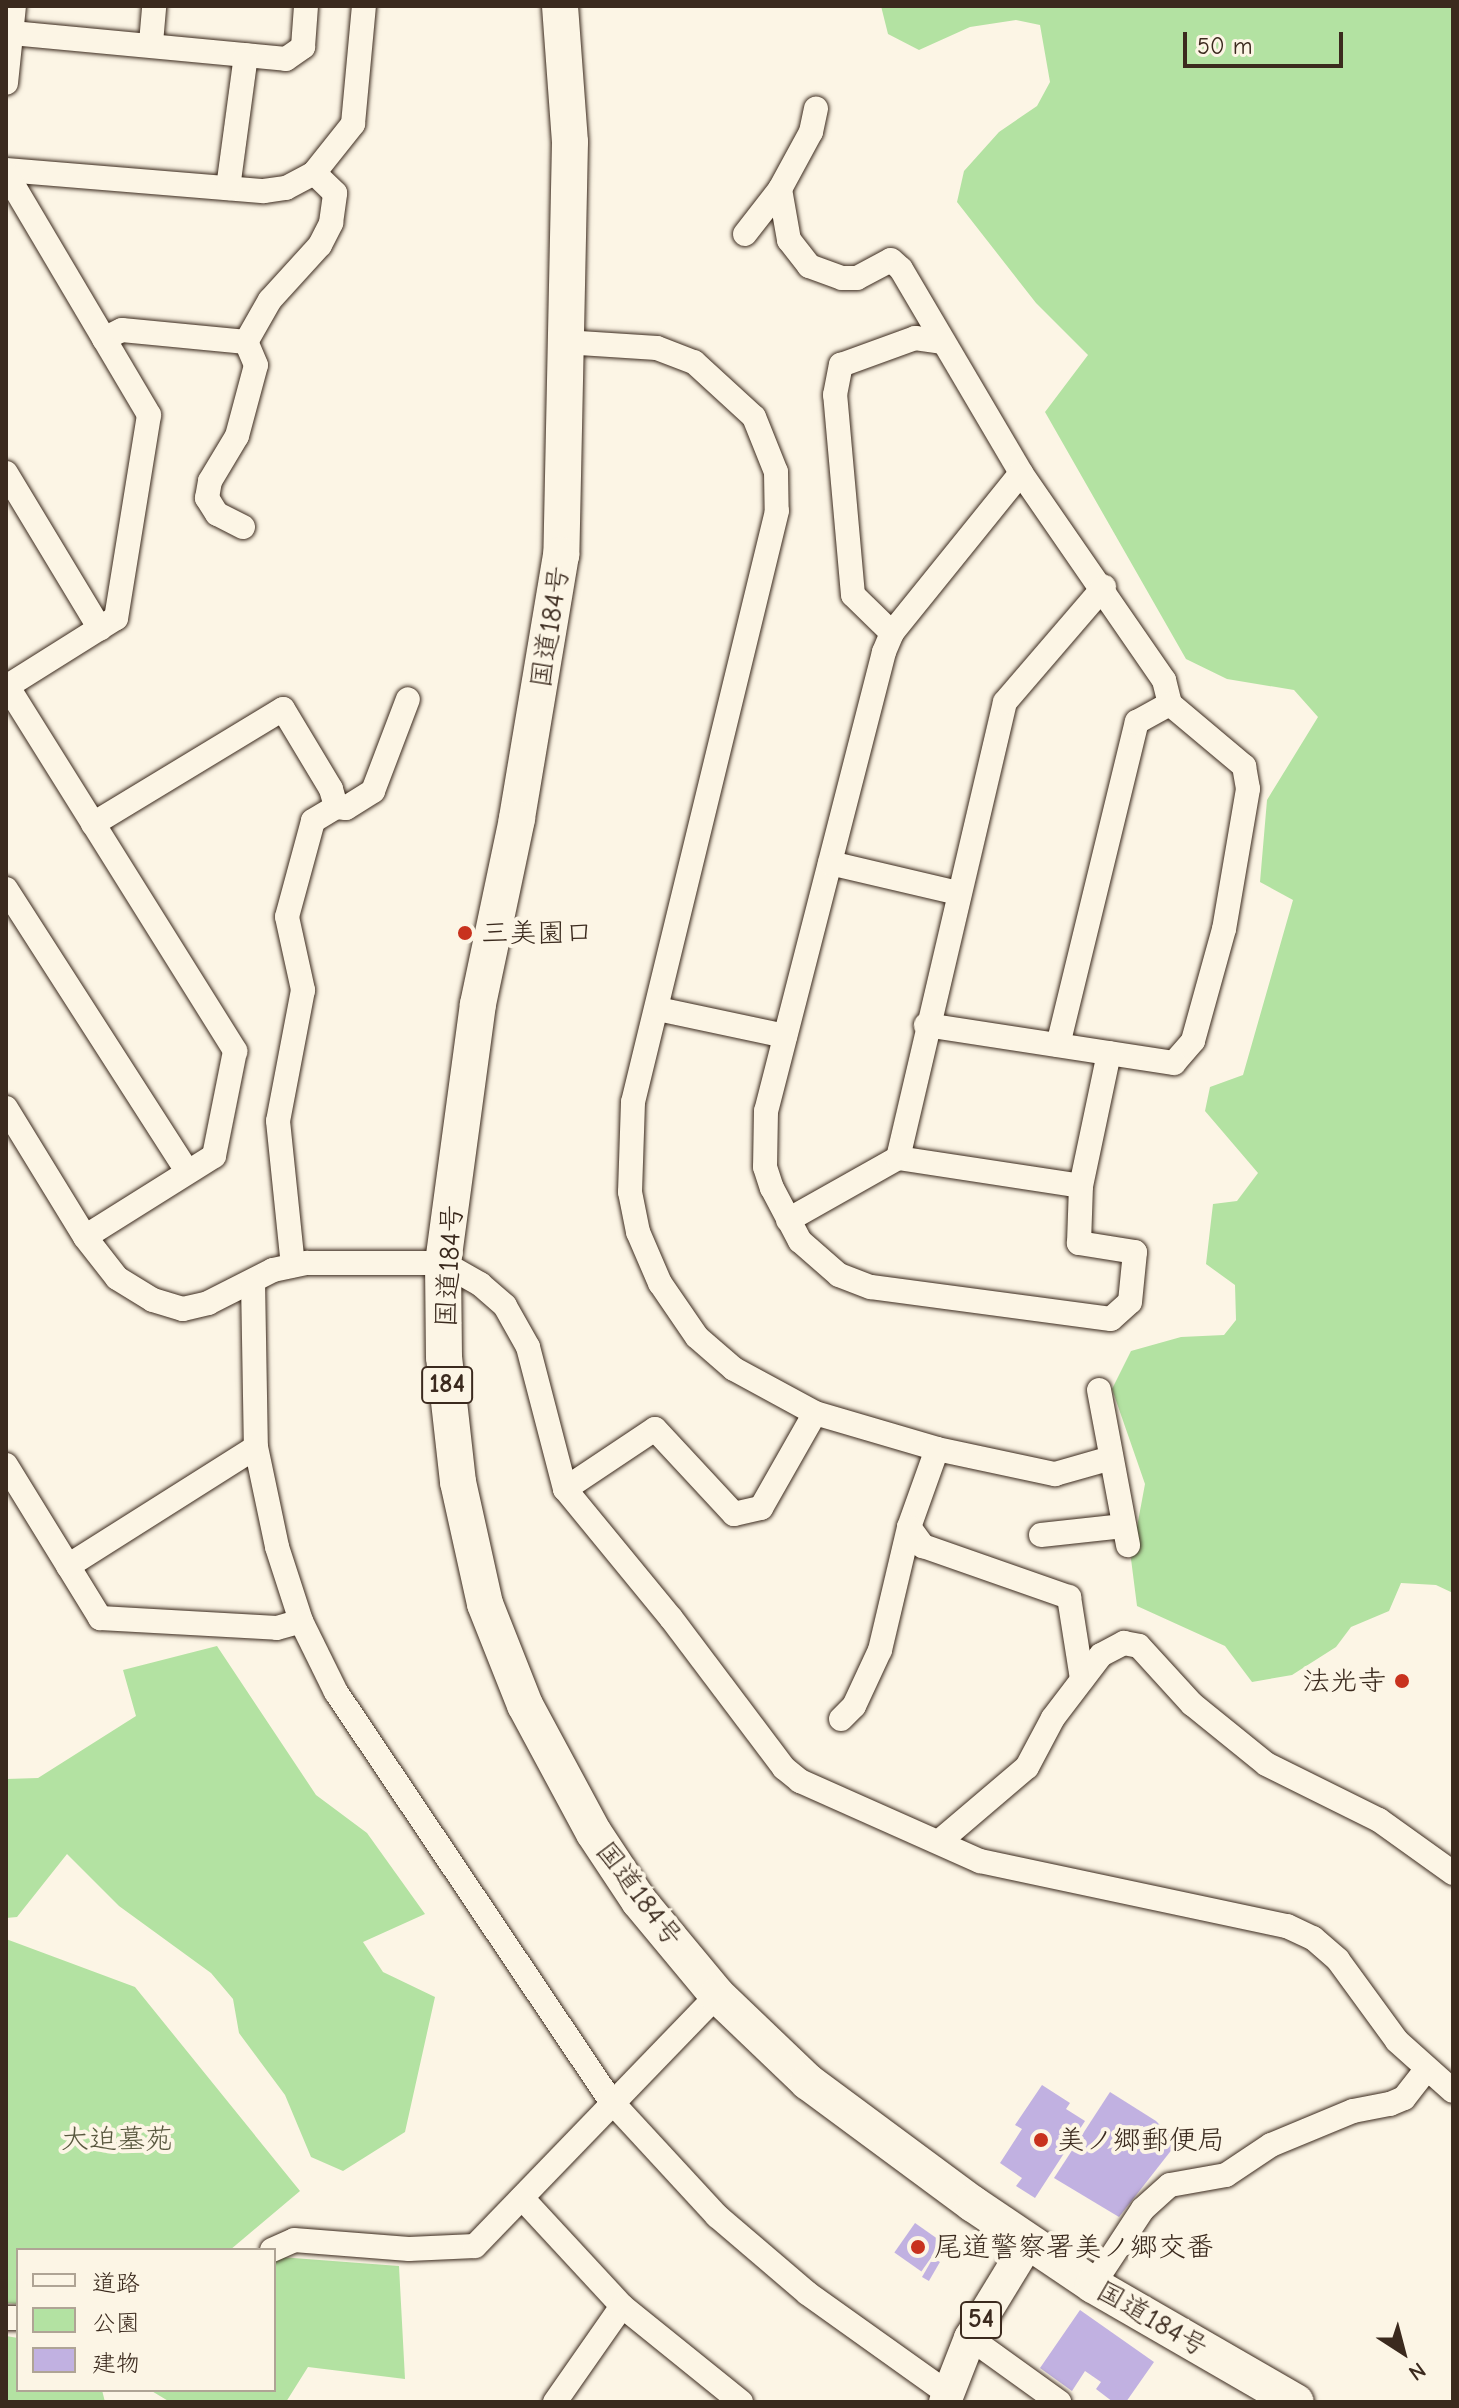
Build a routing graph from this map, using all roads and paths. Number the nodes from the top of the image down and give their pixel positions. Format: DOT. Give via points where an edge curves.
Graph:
graph roads {
  1 [pos="14,6"];
  2 [pos="154,6"];
  3 [pos="306,6"];
  4 [pos="364,6"];
  5 [pos="560,6"];
  6 [pos="12,33"];
  7 [pos="151,43"];
  8 [pos="246,55"];
  9 [pos="6,83"];
  10 [pos="816,109"];
  11 [pos="6,172"];
  12 [pos="314,173"];
  13 [pos="228,188"];
  14 [pos="780,189"];
  15 [pos="745,234"];
  16 [pos="104,339"];
  17 [pos="246,342"];
  18 [pos="564,342"];
  19 [pos="942,342"];
  20 [pos="6,473"];
  21 [pos="1021,473"];
  22 [pos="243,527"];
  23 [pos="1104,587"];
  24 [pos="100,629"];
  25 [pos="892,633"];
  26 [pos="6,686"];
  27 [pos="408,699"];
  28 [pos="1170,704"];
  29 [pos="336,807"];
  30 [pos="93,824"];
  31 [pos="830,863"];
  32 [pos="6,889"];
  33 [pos="958,893"];
  34 [pos="658,1009"];
  35 [pos="926,1025"];
  36 [pos="785,1036"];
  37 [pos="1058,1045"];
  38 [pos="1109,1053"];
  39 [pos="6,1108"];
  40 [pos="898,1158"];
  41 [pos="187,1171"];
  42 [pos="1081,1186"];
  43 [pos="788,1220"];
  44 [pos="85,1237"];
  45 [pos="443,1263"];
  46 [pos="293,1265"];
  47 [pos="253,1281"];
  48 [pos="1099,1390"];
  49 [pos="815,1413"];
  50 [pos="256,1447"];
  51 [pos="937,1449"];
  52 [pos="1111,1458"];
  53 [pos="6,1465"];
  54 [pos="565,1489"];
  55 [pos="909,1527"];
  56 [pos="1041,1535"];
  57 [pos="68,1566"];
  58 [pos="301,1621"];
  59 [pos="1082,1679"];
  60 [pos="841,1719"];
  61 [pos="940,1841"];
  62 [pos="1453,1873"];
  63 [pos="717,1995"];
  64 [pos="1426,2070"];
  65 [pos="1453,2091"];
  66 [pos="610,2100"];
  67 [pos="522,2198"];
  68 [pos="1028,2243"];
  69 [pos="276,2248"];
  70 [pos="1093,2285"];
  71 [pos="622,2306"];
  72 [pos="970,2338"];
  73 [pos="946,2398"];
  74 [pos="555,2402"];
  75 [pos="741,2402"];
  76 [pos="1059,2402"];
  77 [pos="1296,2402"];
  1 -- 6 [label="street"];
  2 -- 7 [label="street"];
  3 -- 8 [label="street" via="303,47 286,59"];
  4 -- 12 [label="street" via="353,124"];
  5 -- 18 [label="highway, 国道184号 / 184" via="570,142"];
  6 -- 7 [label="street"];
  6 -- 9 [label="street"];
  7 -- 8 [label="street"];
  8 -- 13 [label="street"];
  10 -- 14 [label="street" via="811,132"];
  11 -- 13 [label="street"];
  11 -- 16 [label="street"];
  12 -- 13 [label="street" via="286,188"];
  12 -- 17 [label="street" via="335,193 331,223 320,245 270,300"];
  14 -- 15 [label="street"];
  14 -- 19 [label="street" via="789,240 809,266 857,278 891,260"];
  16 -- 17 [label="street" via="122,330"];
  16 -- 24 [label="street" via="149,415 116,618"];
  17 -- 22 [label="street" via="256,365 237,436 210,481 207,498 217,514"];
  18 -- 34 [label="street" via="657,348 694,362 754,417 776,472 777,511"];
  18 -- 45 [label="highway, 国道184号 / 184" via="561,555 517,819 478,1004"];
  19 -- 21 [label="street"];
  19 -- 25 [label="street" via="915,338 841,365 835,395 853,595"];
  20 -- 24 [label="street"];
  21 -- 23 [label="street"];
  21 -- 25 [label="street"];
  23 -- 28 [label="street" via="1164,680"];
  23 -- 33 [label="street" via="1005,702"];
  24 -- 26 [label="street"];
  25 -- 31 [label="street"];
  26 -- 30 [label="street"];
  27 -- 29 [label="street" via="373,791 346,808"];
  28 -- 37 [label="street" via="1137,722"];
  28 -- 38 [label="street" via="1244,766 1248,789 1224,929 1193,1041 1174,1063"];
  29 -- 30 [label="street" via="283,709"];
  29 -- 46 [label="street" via="313,821 287,917 303,990 278,1121"];
  30 -- 41 [label="street" via="235,1051 214,1156"];
  31 -- 33 [label="street"];
  31 -- 36 [label="street"];
  32 -- 41 [label="street"];
  33 -- 35 [label="street"];
  34 -- 36 [label="street"];
  34 -- 49 [label="street" via="630,1132 630,1192 638,1232 660,1283 697,1337 734,1369"];
  35 -- 37 [label="street"];
  35 -- 40 [label="street"];
  36 -- 43 [label="street" via="766,1111 765,1167"];
  37 -- 38 [label="street"];
  38 -- 42 [label="street"];
  39 -- 44 [label="street"];
  40 -- 42 [label="street"];
  40 -- 43 [label="street"];
  41 -- 44 [label="street"];
  42 -- 43 [label="street" via="1079,1243 1135,1252 1130,1302 1111,1319 871,1287 839,1275 813,1254"];
  44 -- 47 [label="street" via="117,1278 153,1300 183,1309"];
  45 -- 46 [label="street"];
  45 -- 54 [label="street" via="505,1306 528,1347"];
  45 -- 63 [label="highway, 国道184号 / 184" via="444,1357 458,1482 485,1604 525,1705 594,1833 639,1901"];
  46 -- 47 [label="street"];
  47 -- 50 [label="street"];
  48 -- 52 [label="street"];
  49 -- 51 [label="street"];
  49 -- 54 [label="street" via="761,1508 734,1514 655,1429"];
  50 -- 57 [label="street"];
  50 -- 58 [label="street" via="277,1547"];
  51 -- 52 [label="street" via="1055,1474"];
  51 -- 55 [label="street"];
  52 -- 56 [label="street" via="1126,1536"];
  53 -- 57 [label="street"];
  54 -- 61 [label="street" via="784,1768 800,1781"];
  55 -- 59 [label="street" via="923,1546 1069,1597"];
  55 -- 60 [label="street" via="880,1650 854,1706"];
  57 -- 58 [label="street" via="100,1618 277,1628"];
  58 -- 66 [label="street" via="336,1692"];
  59 -- 61 [label="street" via="1027,1767"];
  59 -- 62 [label="street" via="1101,1655 1124,1643 1139,1646 1192,1704 1266,1764 1379,1820"];
  61 -- 64 [label="street" via="980,1861 1287,1926 1313,1938 1338,1960 1397,2041"];
  63 -- 66 [label="street"];
  63 -- 68 [label="highway, 国道184号 / 184" via="808,2082"];
  64 -- 65 [label="street"];
  64 -- 70 [label="street" via="1404,2098 1353,2111 1282,2140 1226,2175 1170,2185 1143,2209"];
  66 -- 67 [label="street"];
  66 -- 73 [label="street" via="717,2216 807,2293"];
  67 -- 69 [label="street" via="475,2246 409,2249 294,2240"];
  67 -- 71 [label="street"];
  68 -- 70 [label="highway, 国道184号 / 184"];
  68 -- 72 [label="main road, 54"];
  70 -- 77 [label="highway, 国道184号 / 184"];
  71 -- 74 [label="street"];
  71 -- 75 [label="street"];
  72 -- 73 [label="main road, 54"];
  72 -- 76 [label="street"];
}
